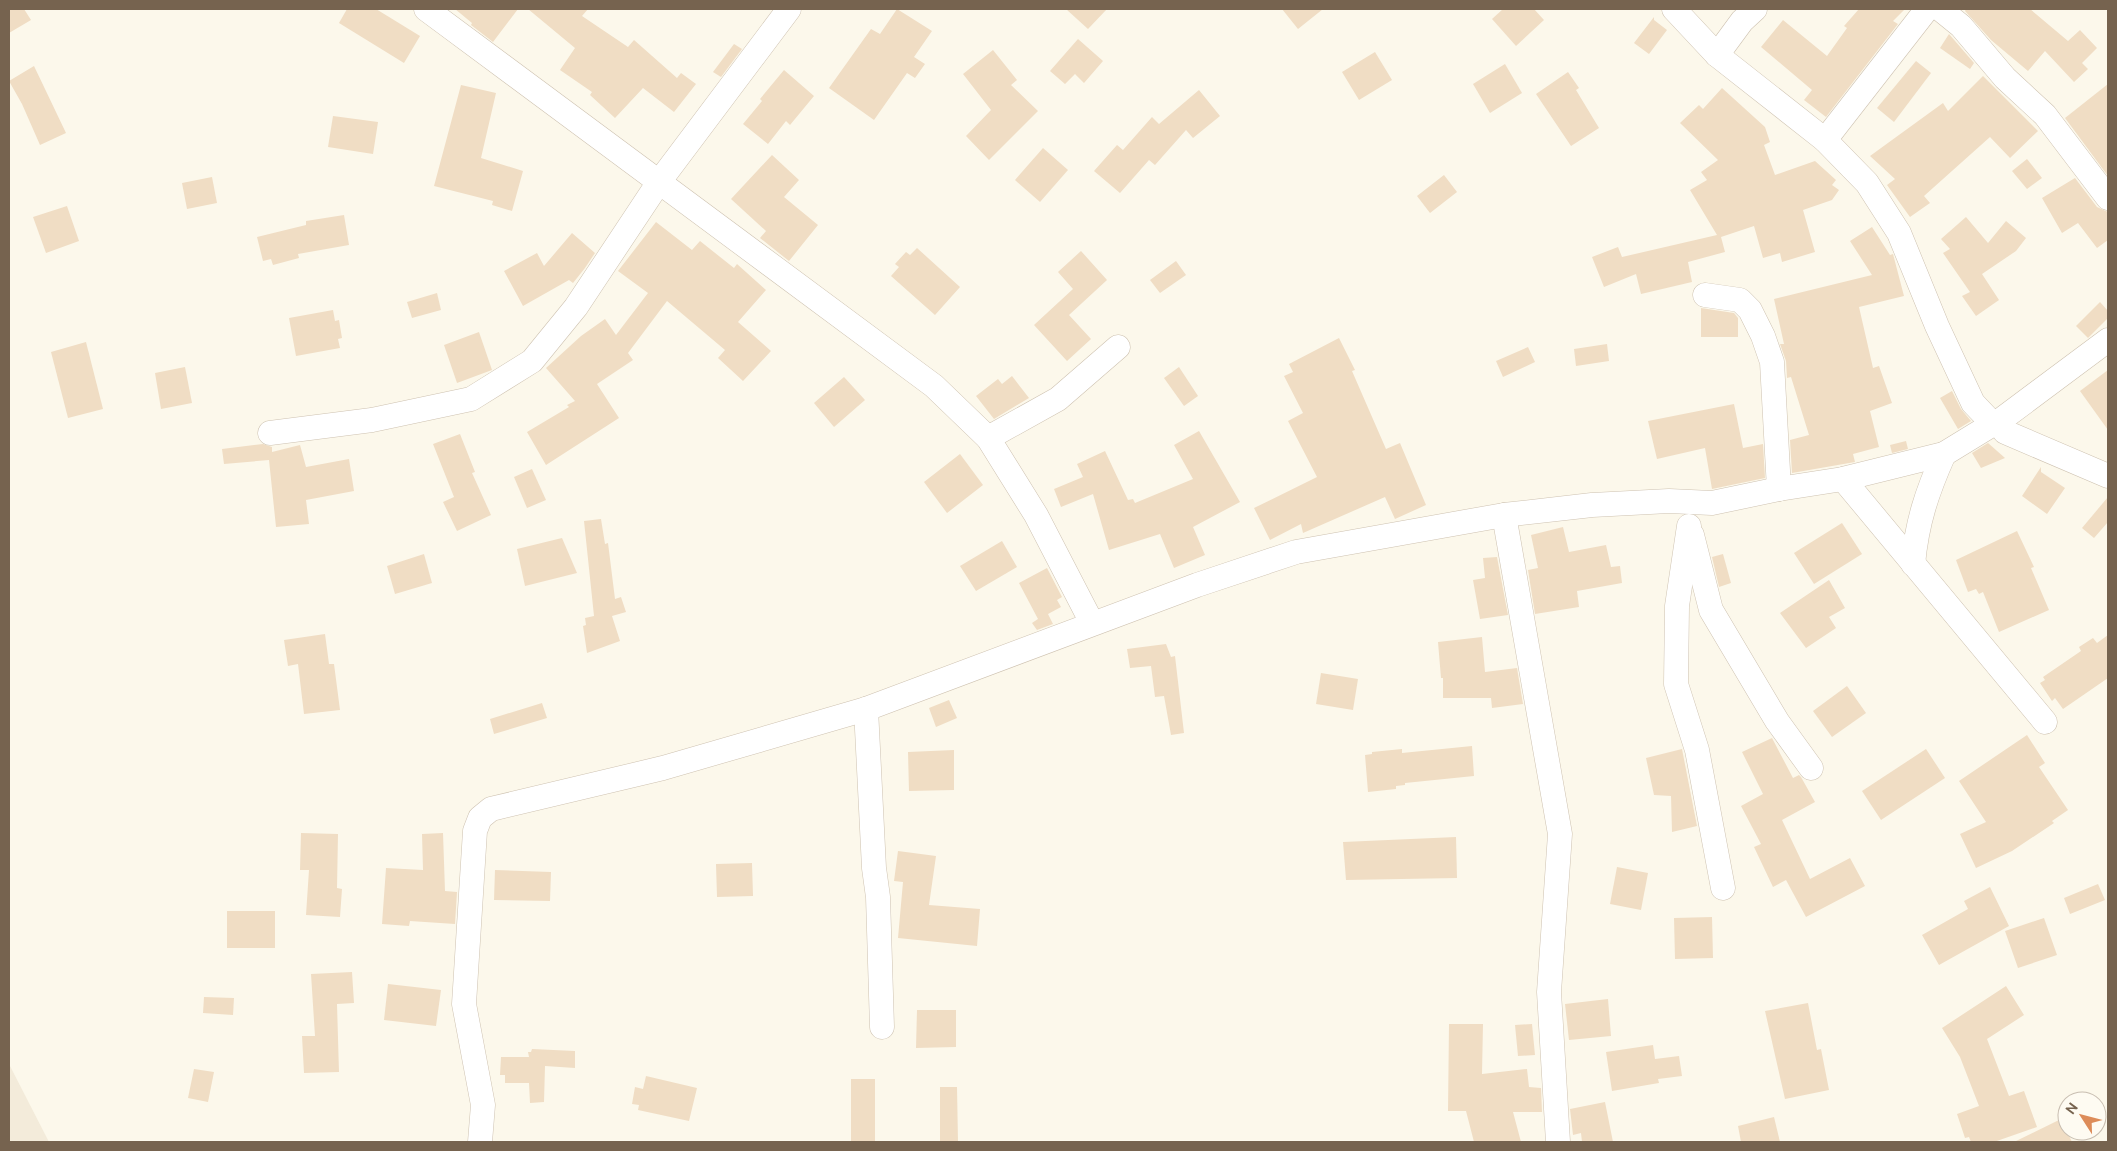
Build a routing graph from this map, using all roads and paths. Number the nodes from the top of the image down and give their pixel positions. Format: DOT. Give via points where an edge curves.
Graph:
graph roads {
  1 [pos="426,9"];
  2 [pos="789,9"];
  3 [pos="1674,9"];
  4 [pos="1755,9"];
  5 [pos="1927,9"];
  6 [pos="1940,9"];
  7 [pos="1717,55"];
  8 [pos="1825,140"];
  9 [pos="659,182"];
  10 [pos="2108,198"];
  11 [pos="1705,295"];
  12 [pos="2108,340"];
  13 [pos="1118,347"];
  14 [pos="1995,423"];
  15 [pos="270,433"];
  16 [pos="988,438"];
  17 [pos="1944,454"];
  18 [pos="2108,476"];
  19 [pos="1843,479"];
  20 [pos="1779,489"];
  21 [pos="1712,503"];
  22 [pos="1504,515"];
  23 [pos="1690,526"];
  24 [pos="1913,564"];
  25 [pos="1092,623"];
  26 [pos="866,709"];
  27 [pos="2045,722"];
  28 [pos="1811,768"];
  29 [pos="1723,888"];
  30 [pos="882,1028"];
  31 [pos="480,1142"];
  32 [pos="1558,1142"];
  1 -- 9 [label="street"];
  2 -- 9 [label="street"];
  3 -- 7 [label="street"];
  4 -- 7 [label="street"];
  5 -- 8 [label="street"];
  6 -- 10 [label="street" via="1961,26 2005,78 2045,115"];
  7 -- 8 [label="street"];
  8 -- 14 [label="street" via="1867,183 1899,234 1973,403"];
  9 -- 15 [label="street" via="576,307 532,361 471,399 372,420"];
  9 -- 16 [label="street" via="934,386"];
  11 -- 20 [label="street" via="1740,300 1750,310 1763,336 1772,362"];
  12 -- 14 [label="street"];
  13 -- 16 [label="street" via="1058,399"];
  14 -- 17 [label="street"];
  14 -- 18 [label="street" via="2016,438"];
  16 -- 25 [label="street" via="1036,515"];
  17 -- 19 [label="street"];
  17 -- 24 [label="street" via="1924,500"];
  19 -- 20 [label="street"];
  19 -- 24 [label="street"];
  20 -- 21 [label="street"];
  21 -- 22 [label="street" via="1592,505"];
  21 -- 23 [label="street"];
  22 -- 25 [label="street" via="1296,552"];
  22 -- 32 [label="street" via="1560,834 1549,992"];
  23 -- 28 [label="street" via="1711,610 1778,722"];
  23 -- 29 [label="street" via="1677,606 1676,684 1697,750"];
  24 -- 27 [label="street"];
  25 -- 26 [label="street"];
  26 -- 30 [label="street" via="878,897"];
  26 -- 31 [label="street" via="663,768 491,809 480,818 475,831 464,1004 483,1105"];
}
